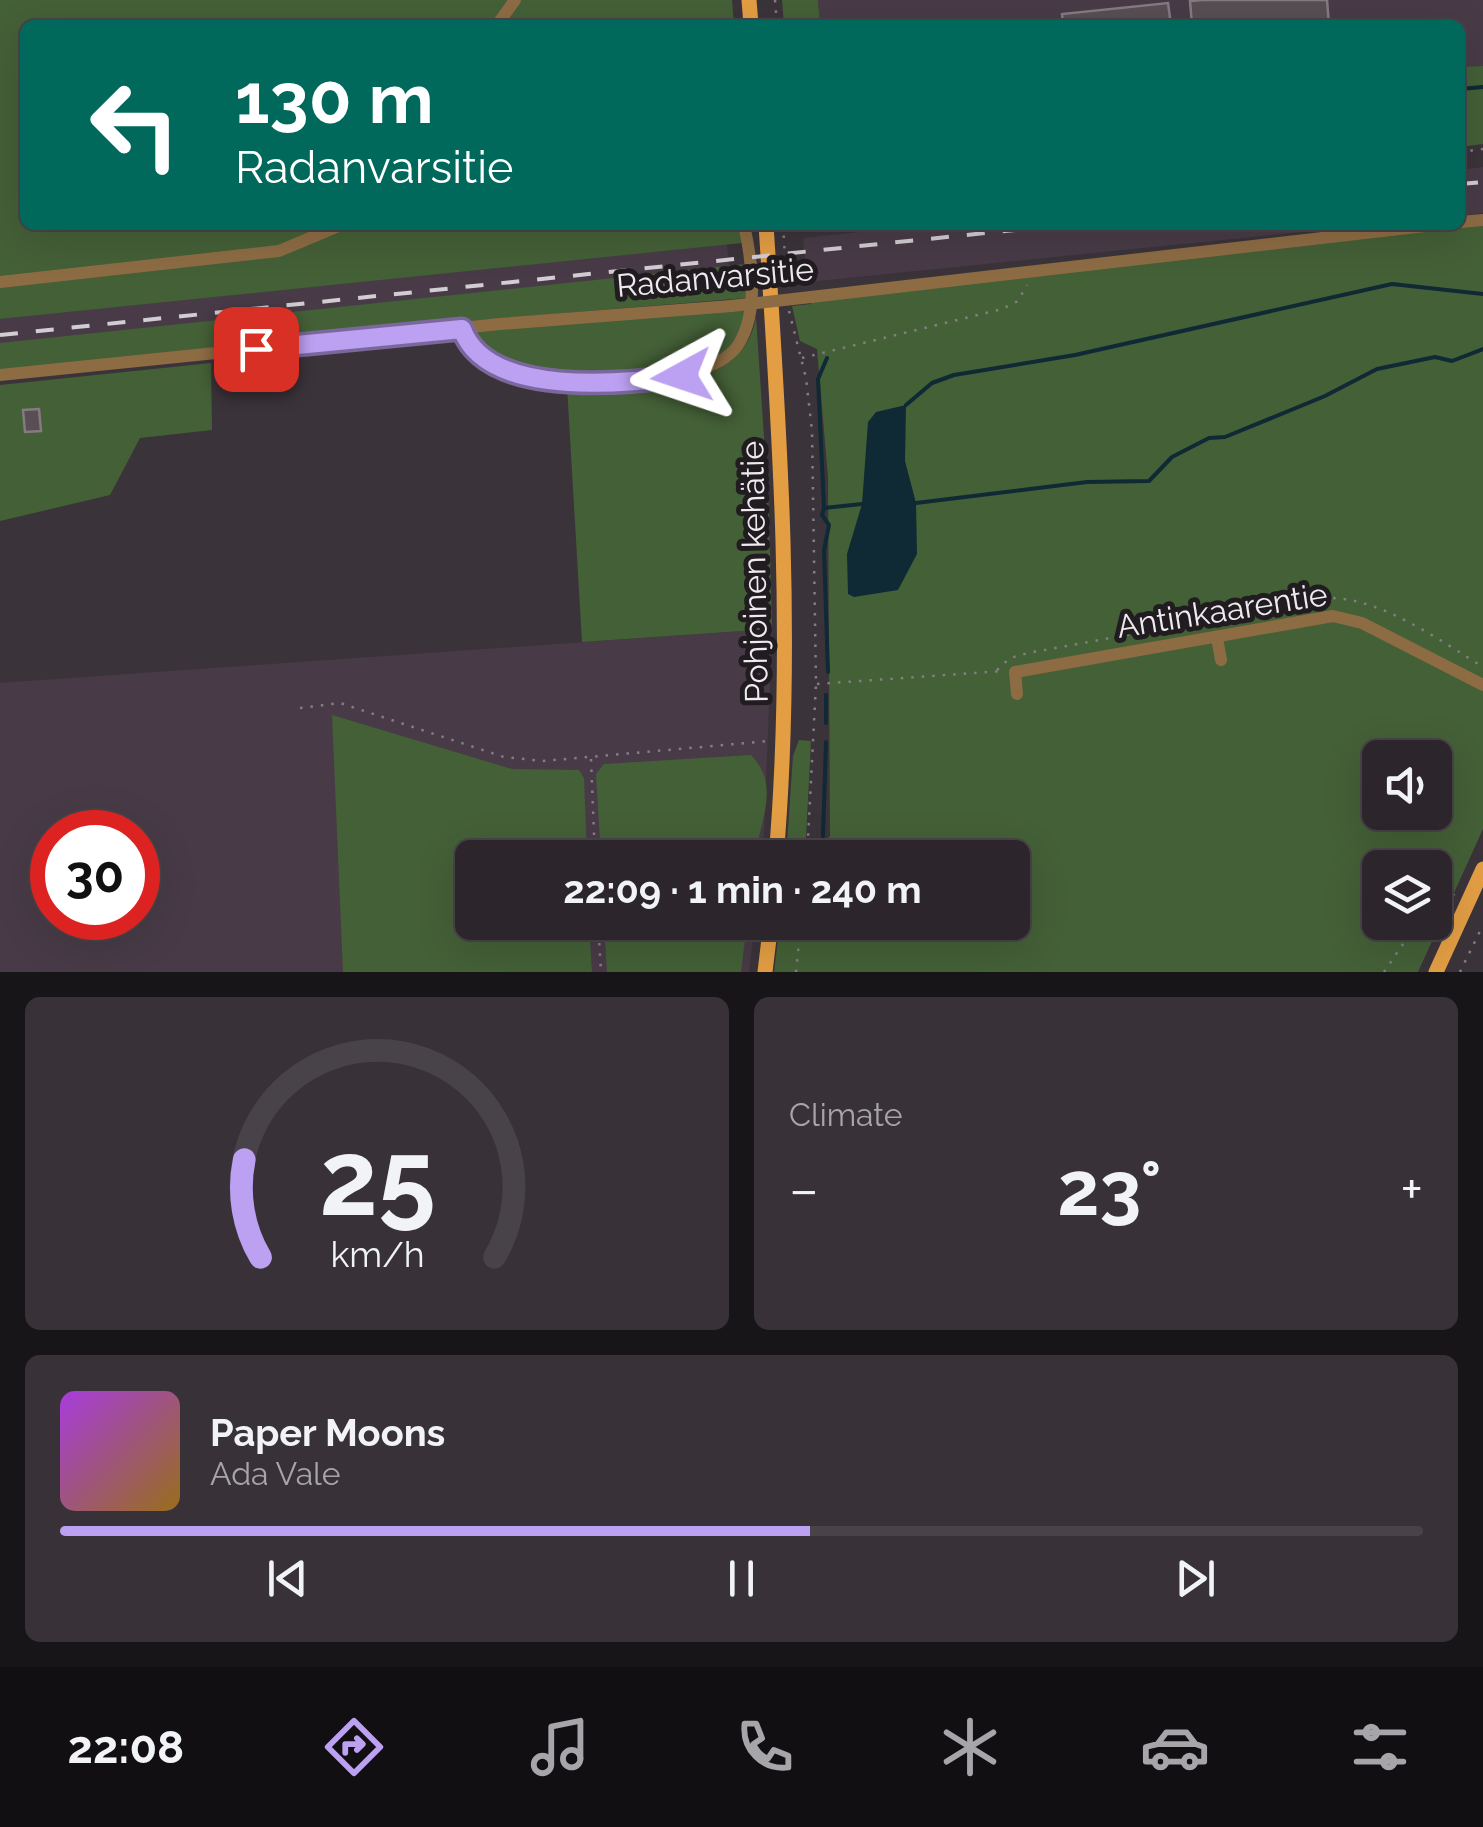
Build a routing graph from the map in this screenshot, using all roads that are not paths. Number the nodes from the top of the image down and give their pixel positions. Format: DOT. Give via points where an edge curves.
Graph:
graph roads {
  1 [pos="330,230"];
  2 [pos="744,230"];
  3 [pos="766,230"];
  4 [pos="1390,230"];
  5 [pos="0,282"];
  6 [pos="462,329"];
  7 [pos="0,375"];
  8 [pos="1217,638"];
  9 [pos="1221,660"];
  10 [pos="1483,685"];
  11 [pos="1017,694"];
  12 [pos="777,840"];
  13 [pos="1483,870"];
  14 [pos="769,940"];
  15 [pos="765,972"];
  16 [pos="1436,972"];
  1 -- 5 [label="street" via="279,252"];
  2 -- 6 [label="street" via="749,318 737,346 716,366 664,379 539,378 478,357"];
  3 -- 12 [label="main road, Pohjoinen kehätie" via="786,560"];
  4 -- 6 [label="street, Radanvarsitie, bridge" via="731,306"];
  6 -- 7 [label="street, Radanvarsitie"];
  8 -- 9 [label="street"];
  8 -- 10 [label="street, Antinkaarentie" via="1347,618"];
  8 -- 11 [label="street, Antinkaarentie" via="1015,672"];
  13 -- 16 [label="main road"];
  14 -- 15 [label="main road"];
}
